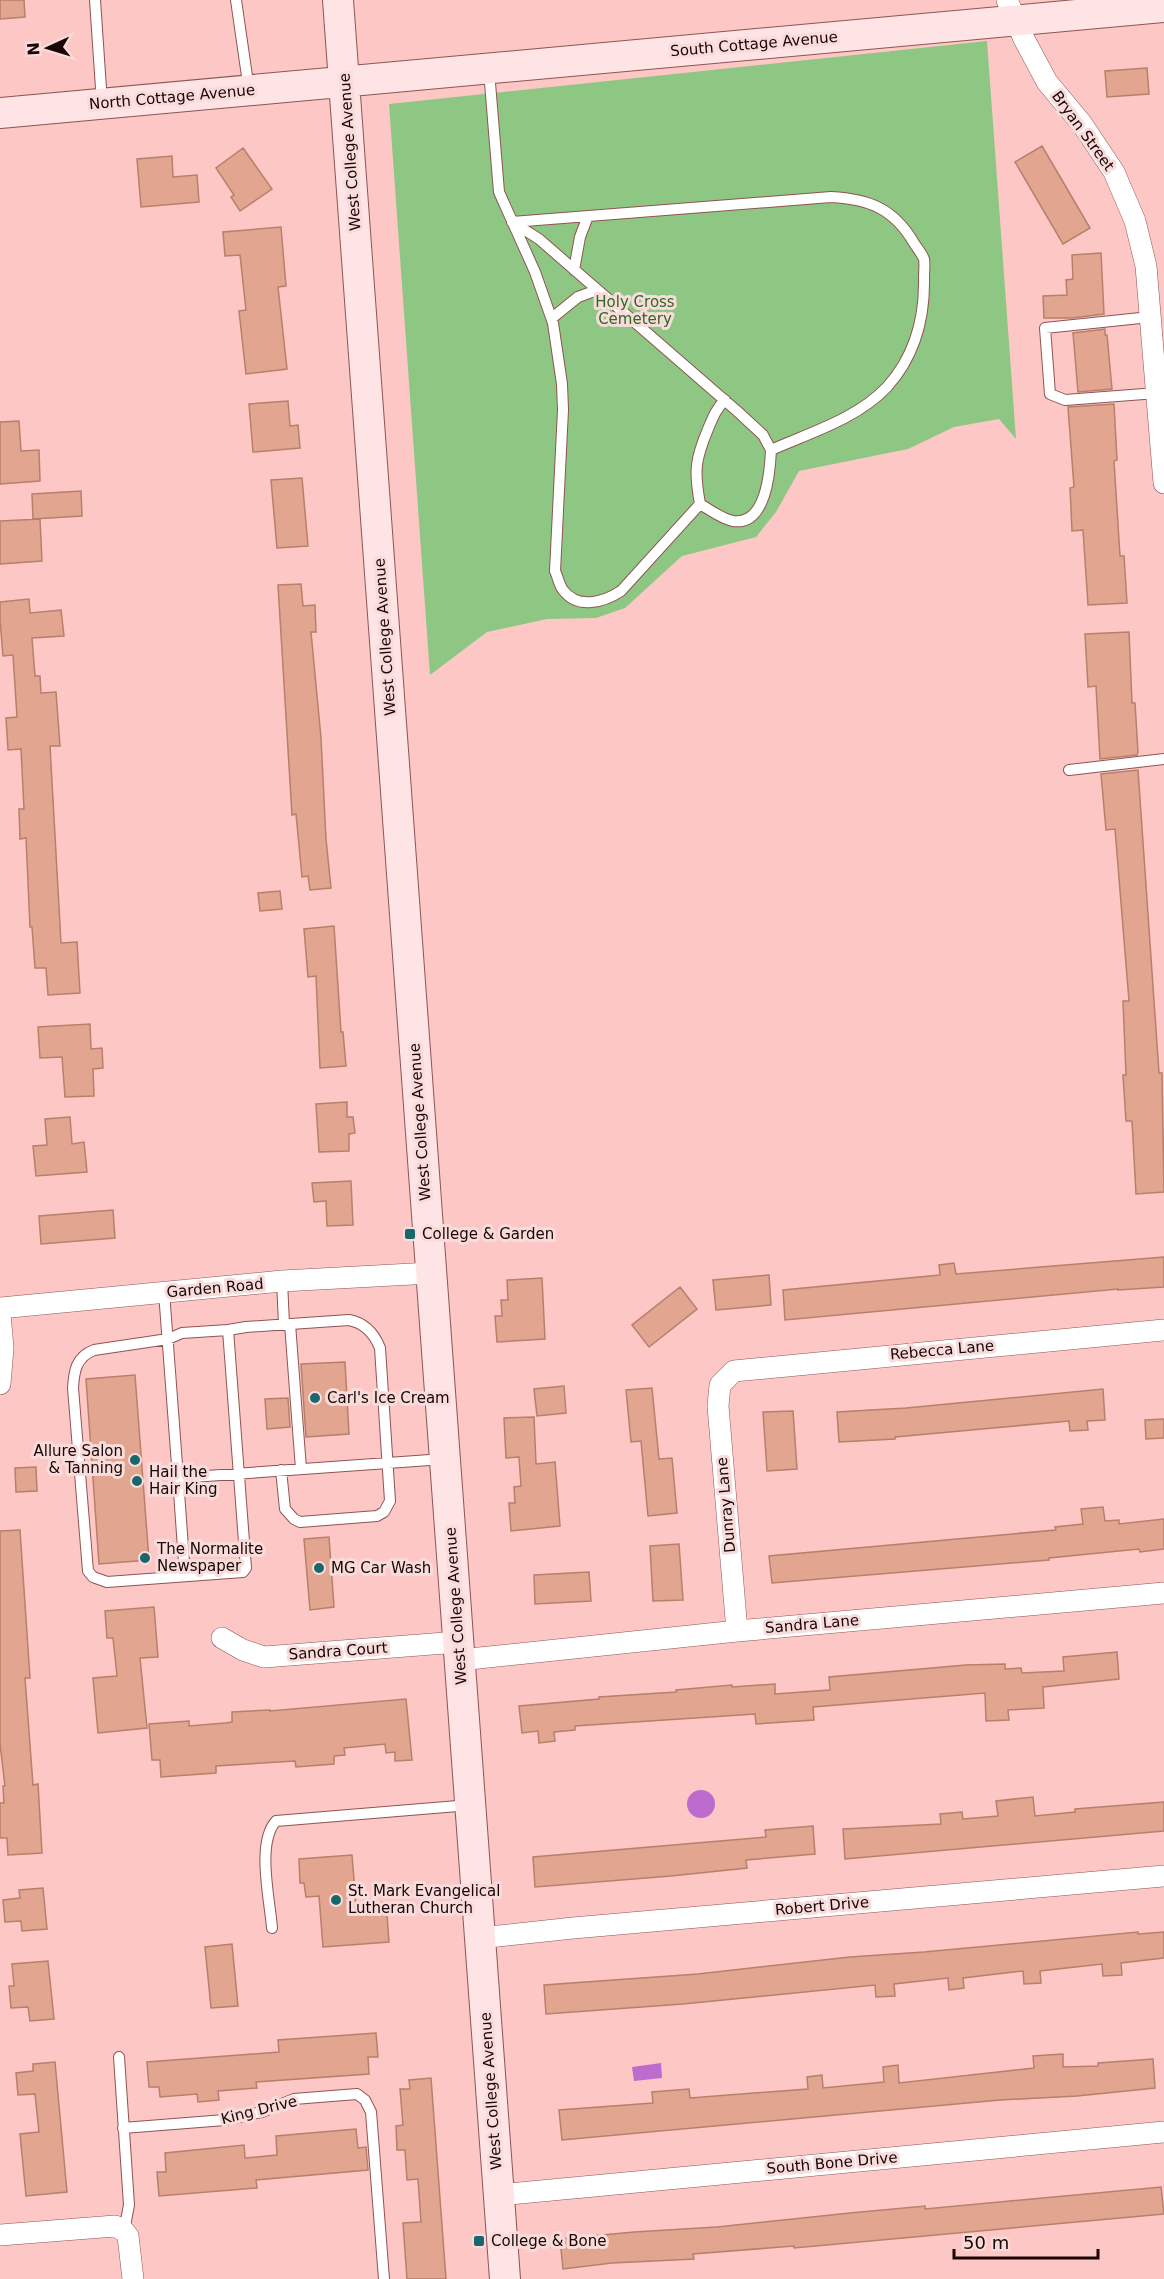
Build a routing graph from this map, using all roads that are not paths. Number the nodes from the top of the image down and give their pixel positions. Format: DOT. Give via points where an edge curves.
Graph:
graph roads {
  1 [pos="95,0"];
  2 [pos="236,0"];
  3 [pos="338,0"];
  4 [pos="1164,7"];
  5 [pos="1012,11"];
  6 [pos="488,68"];
  7 [pos="344,81"];
  8 [pos="249,90"];
  9 [pos="102,104"];
  10 [pos="0,113"];
  11 [pos="588,216"];
  12 [pos="512,222"];
  13 [pos="1155,265"];
  14 [pos="574,270"];
  15 [pos="597,290"];
  16 [pos="1150,317"];
  17 [pos="552,318"];
  18 [pos="1157,393"];
  19 [pos="725,400"];
  20 [pos="771,450"];
  21 [pos="1164,483"];
  22 [pos="699,504"];
  23 [pos="1164,759"];
  24 [pos="1069,770"];
  25 [pos="431,1273"];
  26 [pos="282,1281"];
  27 [pos="165,1292"];
  28 [pos="0,1308"];
  29 [pos="0,1314"];
  30 [pos="287,1324"];
  31 [pos="228,1330"];
  32 [pos="1164,1330"];
  33 [pos="168,1339"];
  34 [pos="724,1380"];
  35 [pos="0,1384"];
  36 [pos="444,1459"];
  37 [pos="387,1462"];
  38 [pos="301,1469"];
  39 [pos="281,1470"];
  40 [pos="239,1474"];
  41 [pos="178,1478"];
  42 [pos="185,1576"];
  43 [pos="1164,1593"];
  44 [pos="737,1631"];
  45 [pos="222,1638"];
  46 [pos="459,1651"];
  47 [pos="470,1805"];
  48 [pos="1164,1876"];
  49 [pos="272,1928"];
  50 [pos="480,1938"];
  51 [pos="118,2057"];
  52 [pos="123,2128"];
  53 [pos="1164,2132"];
  54 [pos="499,2195"];
  55 [pos="124,2231"];
  56 [pos="0,2235"];
  57 [pos="132,2279"];
  58 [pos="384,2279"];
  59 [pos="505,2279"];
  1 -- 9 [label="lane"];
  2 -- 8 [label="lane"];
  3 -- 7 [label="main road, West College Avenue"];
  4 -- 5 [label="main road, South Cottage Avenue"];
  5 -- 6 [label="main road, South Cottage Avenue"];
  5 -- 13 [label="street, Bryan Street" via="1047,82 1114,172"];
  6 -- 7 [label="main road, South Cottage Avenue"];
  6 -- 12 [label="lane" via="499,192"];
  7 -- 8 [label="main road, North Cottage Avenue"];
  7 -- 25 [label="main road, West College Avenue"];
  8 -- 9 [label="main road, North Cottage Avenue"];
  9 -- 10 [label="main road, North Cottage Avenue"];
  11 -- 12 [label="lane"];
  11 -- 14 [label="lane"];
  11 -- 20 [label="lane" via="831,197 856,198 882,207 904,226 924,260 925,298 904,367 859,411"];
  12 -- 14 [label="lane"];
  12 -- 17 [label="lane"];
  13 -- 16 [label="street, Bryan Street"];
  14 -- 15 [label="lane"];
  15 -- 17 [label="lane" via="578,297"];
  15 -- 19 [label="lane"];
  16 -- 18 [label="street, Bryan Street"];
  16 -- 18 [label="lane" via="1045,328 1050,394 1065,400"];
  17 -- 22 [label="lane" via="562,384 555,571 563,591 588,603 607,600 621,591"];
  18 -- 21 [label="street, Bryan Street"];
  19 -- 20 [label="lane" via="763,435"];
  19 -- 22 [label="lane" via="715,410 697,454"];
  20 -- 22 [label="lane" via="765,493 756,513 747,520 733,521"];
  23 -- 24 [label="lane"];
  25 -- 26 [label="street, Garden Road"];
  25 -- 36 [label="main road, West College Avenue"];
  26 -- 27 [label="street, Garden Road"];
  26 -- 30 [label="lane"];
  27 -- 28 [label="street, Garden Road"];
  27 -- 33 [label="lane"];
  29 -- 35 [label="street"];
  30 -- 31 [label="lane"];
  30 -- 37 [label="lane" via="349,1320 376,1336"];
  30 -- 38 [label="lane"];
  31 -- 33 [label="lane" via="182,1333"];
  31 -- 40 [label="lane"];
  32 -- 34 [label="street, Rebecca Lane" via="756,1368 734,1371"];
  33 -- 41 [label="lane"];
  33 -- 42 [label="lane" via="87,1353 76,1365 73,1388 88,1570 93,1577 107,1582"];
  34 -- 44 [label="street, Dunray Lane" via="718,1406"];
  36 -- 37 [label="lane"];
  36 -- 46 [label="main road, West College Avenue"];
  37 -- 38 [label="lane"];
  37 -- 39 [label="lane" via="390,1501 384,1512 377,1516 300,1522 285,1509"];
  38 -- 39 [label="lane"];
  39 -- 40 [label="lane"];
  40 -- 41 [label="lane"];
  40 -- 42 [label="lane" via="246,1568 243,1572"];
  41 -- 42 [label="lane"];
  43 -- 44 [label="street, Sandra Lane"];
  44 -- 46 [label="street, Sandra Lane"];
  45 -- 46 [label="street, Sandra Court" via="264,1657"];
  46 -- 47 [label="main road, West College Avenue"];
  47 -- 49 [label="lane" via="276,1821 265,1853"];
  47 -- 50 [label="main road, West College Avenue"];
  48 -- 50 [label="street, Robert Drive"];
  50 -- 54 [label="main road, West College Avenue"];
  51 -- 52 [label="lane"];
  52 -- 55 [label="lane" via="129,2205"];
  52 -- 58 [label="lane, King Drive" via="225,2120 262,2112 294,2099 357,2094 371,2112"];
  53 -- 54 [label="street, South Bone Drive"];
  54 -- 59 [label="main road, West College Avenue"];
  55 -- 56 [label="street" via="115,2226"];
  55 -- 57 [label="street" via="130,2247"];
}
